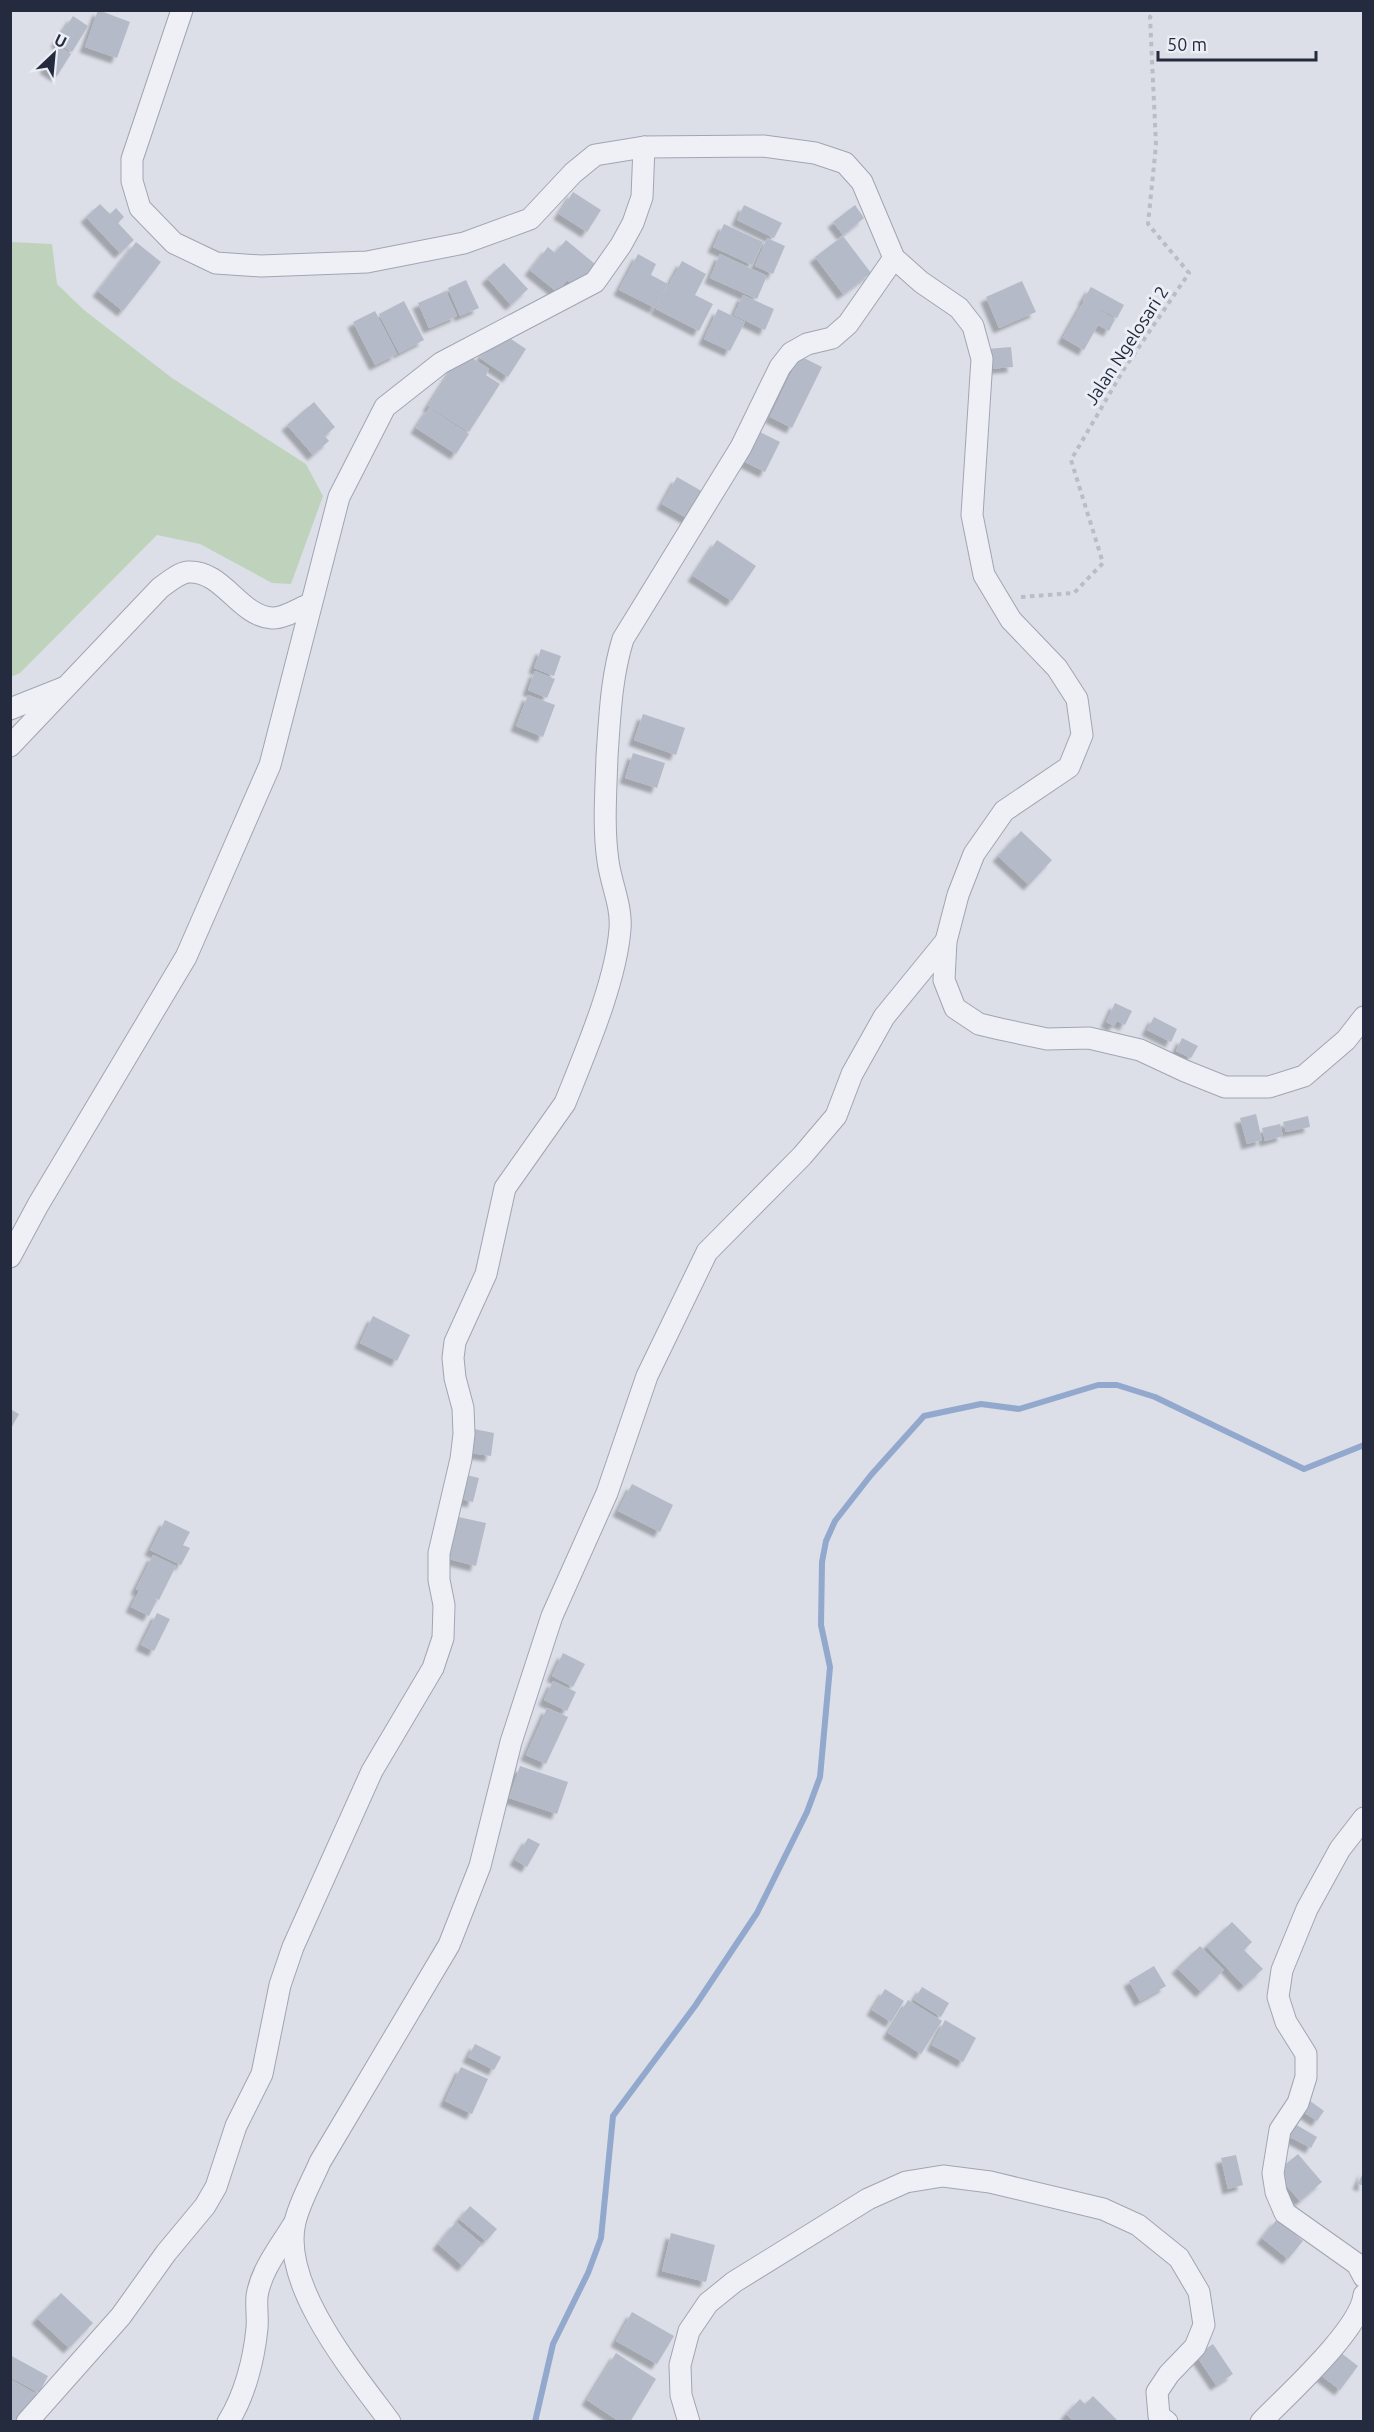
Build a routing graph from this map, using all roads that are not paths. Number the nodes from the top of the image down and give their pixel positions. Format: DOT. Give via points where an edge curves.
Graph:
graph roads {
  1 [pos="182,10"];
  2 [pos="644,147"];
  3 [pos="894,258"];
  4 [pos="310,604"];
  5 [pos="69,686"];
  6 [pos="10,709"];
  7 [pos="10,746"];
  8 [pos="946,941"];
  9 [pos="1364,1017"];
  10 [pos="10,1257"];
  11 [pos="1364,1818"];
  12 [pos="295,2222"];
  13 [pos="1364,2277"];
  14 [pos="1364,2295"];
  15 [pos="27,2421"];
  16 [pos="228,2421"];
  17 [pos="390,2421"];
  18 [pos="689,2421"];
  19 [pos="1167,2421"];
  20 [pos="1261,2421"];
  1 -- 2 [label="street" via="132,159 132,181 140,208 174,243 216,263 261,266 367,262 464,243 530,219 595,155"];
  2 -- 3 [label="street" via="763,146 815,153 845,163 862,182"];
  2 -- 4 [label="street" via="642,197 636,215 595,282 441,363 385,406 339,497"];
  3 -- 8 [label="street" via="959,308 973,326 982,359 972,515 984,575 1011,620 1057,668 1077,699 1082,735 1069,767 1004,811 974,854"];
  3 -- 15 [label="street" via="848,324 832,338 791,353 780,367 741,447 623,639 614,669 605,793 608,863 621,928 600,1011 565,1103 505,1188 486,1274 455,1342 453,1358 464,1434 439,1553 444,1605 442,1638 433,1668 372,1771 293,1947 280,1985 262,2074 236,2126 216,2187 121,2316"];
  4 -- 5 [label="street" via="274,619 256,614 204,575 188,572 160,588"];
  4 -- 10 [label="street" via="270,765 186,957"];
  5 -- 6 [label="street"];
  5 -- 7 [label="street"];
  8 -- 9 [label="street" via="944,980 955,1008 979,1024 1047,1039 1089,1038 1140,1050 1225,1087 1269,1087 1304,1076 1346,1040"];
  8 -- 12 [label="street" via="884,1017 852,1074 836,1116 707,1252 647,1376 607,1493 552,1616 511,1742 480,1866 449,1945 320,2162"];
  11 -- 13 [label="street" via="1340,1849 1307,1909 1282,1970 1278,1997 1286,2022 1306,2054 1306,2077 1298,2103 1280,2130 1273,2173 1275,2192 1286,2213 1357,2264"];
  12 -- 16 [label="street" via="267,2267 257,2295 257,2328 250,2366"];
  12 -- 17 [label="street" via="296,2271 313,2309"];
  14 -- 20 [label="street" via="1351,2324"];
  18 -- 19 [label="street" via="681,2395 680,2365 689,2331 708,2303 734,2282 868,2199 906,2182 943,2176 990,2182 1103,2209 1138,2225 1179,2258 1199,2292 1204,2325 1195,2347 1157,2392 1159,2416"];
}
